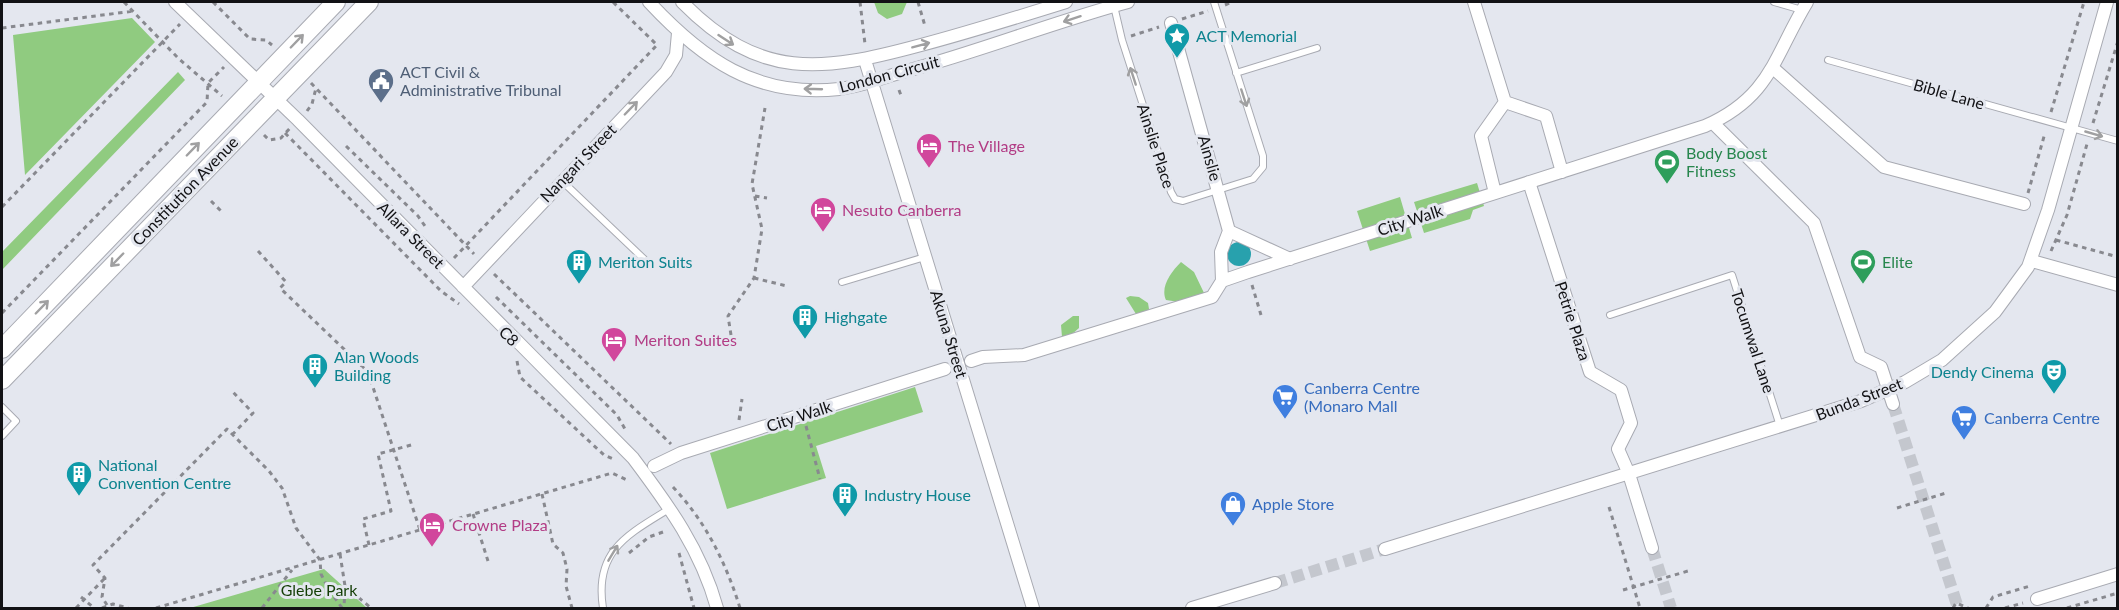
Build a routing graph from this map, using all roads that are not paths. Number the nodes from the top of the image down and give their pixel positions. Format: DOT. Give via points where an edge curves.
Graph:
graph roads {
  1 [pos="175,2"];
  2 [pos="336,2"];
  3 [pos="369,2"];
  4 [pos="649,2"];
  5 [pos="682,2"];
  6 [pos="1066,2"];
  7 [pos="1128,2"];
  8 [pos="1214,2"];
  9 [pos="1474,2"];
  10 [pos="1774,2"];
  11 [pos="2107,2"];
  12 [pos="1115,3"];
  13 [pos="1805,5"];
  14 [pos="1171,22"];
  15 [pos="678,33"];
  16 [pos="1317,48"];
  17 [pos="865,60"];
  18 [pos="1828,60"];
  19 [pos="1773,68"];
  20 [pos="1236,74"];
  21 [pos="258,81"];
  22 [pos="871,82"];
  23 [pos="275,98"];
  24 [pos="1505,102"];
  25 [pos="1713,123"];
  26 [pos="2071,128"];
  27 [pos="2118,141"];
  28 [pos="1562,172"];
  29 [pos="561,180"];
  30 [pos="1529,182"];
  31 [pos="1219,190"];
  32 [pos="1495,193"];
  33 [pos="2024,204"];
  34 [pos="1230,231"];
  35 [pos="924,258"];
  36 [pos="644,259"];
  37 [pos="1290,259"];
  38 [pos="2032,261"];
  39 [pos="1222,281"];
  40 [pos="842,282"];
  41 [pos="2118,285"];
  42 [pos="463,287"];
  43 [pos="1610,315"];
  44 [pos="2,349"];
  45 [pos="971,361"];
  46 [pos="945,369"];
  47 [pos="2,380"];
  48 [pos="1888,389"];
  49 [pos="1893,404"];
  50 [pos="2,407"];
  51 [pos="1780,426"];
  52 [pos="2,436"];
  53 [pos="649,469"];
  54 [pos="1629,474"];
  55 [pos="671,508"];
  56 [pos="1653,548"];
  57 [pos="1385,549"];
  58 [pos="2118,574"];
  59 [pos="1275,583"];
  60 [pos="2037,599"];
  61 [pos="603,609"];
  62 [pos="717,609"];
  63 [pos="1033,609"];
  64 [pos="1192,609"];
  1 -- 21 [label="street, Allara Street"];
  21 -- 2 [label="street, Constitution Avenue, one-way"];
  3 -- 23 [label="street, Constitution Avenue"];
  4 -- 15 [label="street, London Circuit"];
  5 -- 17 [label="street, London Circuit, one-way" via="735,46 763,57 815,66"];
  17 -- 6 [label="street, London Circuit, one-way"];
  7 -- 12 [label="street, London Circuit"];
  8 -- 20 [label="lane, Ainslie Place"];
  9 -- 24 [label="street"];
  10 -- 13 [label="lane"];
  11 -- 26 [label="street, Bunda Street"];
  12 -- 22 [label="street, London Circuit, one-way"];
  31 -- 12 [label="lane, Ainslie Place, one-way" via="1183,201 1173,196 1122,40"];
  13 -- 19 [label="street, City Walk"];
  14 -- 31 [label="street, Ainslie"];
  22 -- 15 [label="street, London Circuit, one-way" via="819,90 775,86 717,63"];
  29 -- 15 [label="street, Nangari Street, one-way" via="666,72 676,55"];
  16 -- 20 [label="lane"];
  17 -- 22 [label="street, Akuna Street"];
  18 -- 26 [label="lane, Bible Lane"];
  19 -- 25 [label="street, City Walk" via="1742,106"];
  19 -- 33 [label="street" via="1884,167"];
  20 -- 31 [label="lane, Ainslie Place, one-way" via="1263,166 1254,179"];
  21 -- 23 [label="street, Allara Street"];
  44 -- 21 [label="street, Constitution Avenue, one-way"];
  22 -- 35 [label="street, Akuna Street"];
  23 -- 42 [label="street, Allara Street"];
  23 -- 47 [label="street, Constitution Avenue, one-way"];
  24 -- 28 [label="street" via="1546,116"];
  24 -- 32 [label="street" via="1481,136"];
  25 -- 28 [label="street, City Walk"];
  25 -- 48 [label="street" via="1814,223 1860,357 1881,367"];
  26 -- 27 [label="lane, Bible Lane, one-way"];
  26 -- 38 [label="street, Bunda Street"];
  28 -- 30 [label="street, City Walk"];
  29 -- 36 [label="lane"];
  29 -- 42 [label="street, Nangari Street"];
  30 -- 32 [label="street, City Walk"];
  30 -- 54 [label="street, Petrie Plaza" via="1590,372 1621,390 1631,423 1618,449"];
  31 -- 34 [label="street, Ainslie"];
  32 -- 37 [label="street, City Walk"];
  34 -- 37 [label="street"];
  34 -- 39 [label="street" via="1221,252"];
  35 -- 40 [label="lane"];
  35 -- 63 [label="street, Akuna Street"];
  37 -- 39 [label="street, City Walk"];
  38 -- 41 [label="street"];
  38 -- 48 [label="street, Bunda Street" via="1995,312 1959,346 1942,360"];
  39 -- 45 [label="street, City Walk" via="1212,297 1024,355"];
  42 -- 53 [label="street, Allara Street" via="633,458"];
  43 -- 51 [label="lane, Tocumwal Lane" via="1732,275"];
  46 -- 53 [label="street, City Walk" via="681,453"];
  48 -- 49 [label="street"];
  48 -- 51 [label="street, Bunda Street"];
  50 -- 52 [label="lane" via="16,421"];
  51 -- 54 [label="street, Bunda Street"];
  53 -- 55 [label="street, Allara Street"];
  54 -- 56 [label="street"];
  54 -- 57 [label="street, Bunda Street"];
  61 -- 55 [label="lane, one-way" via="600,590 612,551 625,537"];
  55 -- 62 [label="street, Allara Street" via="699,555"];
  58 -- 60 [label="street"];
  59 -- 64 [label="street"];
}
